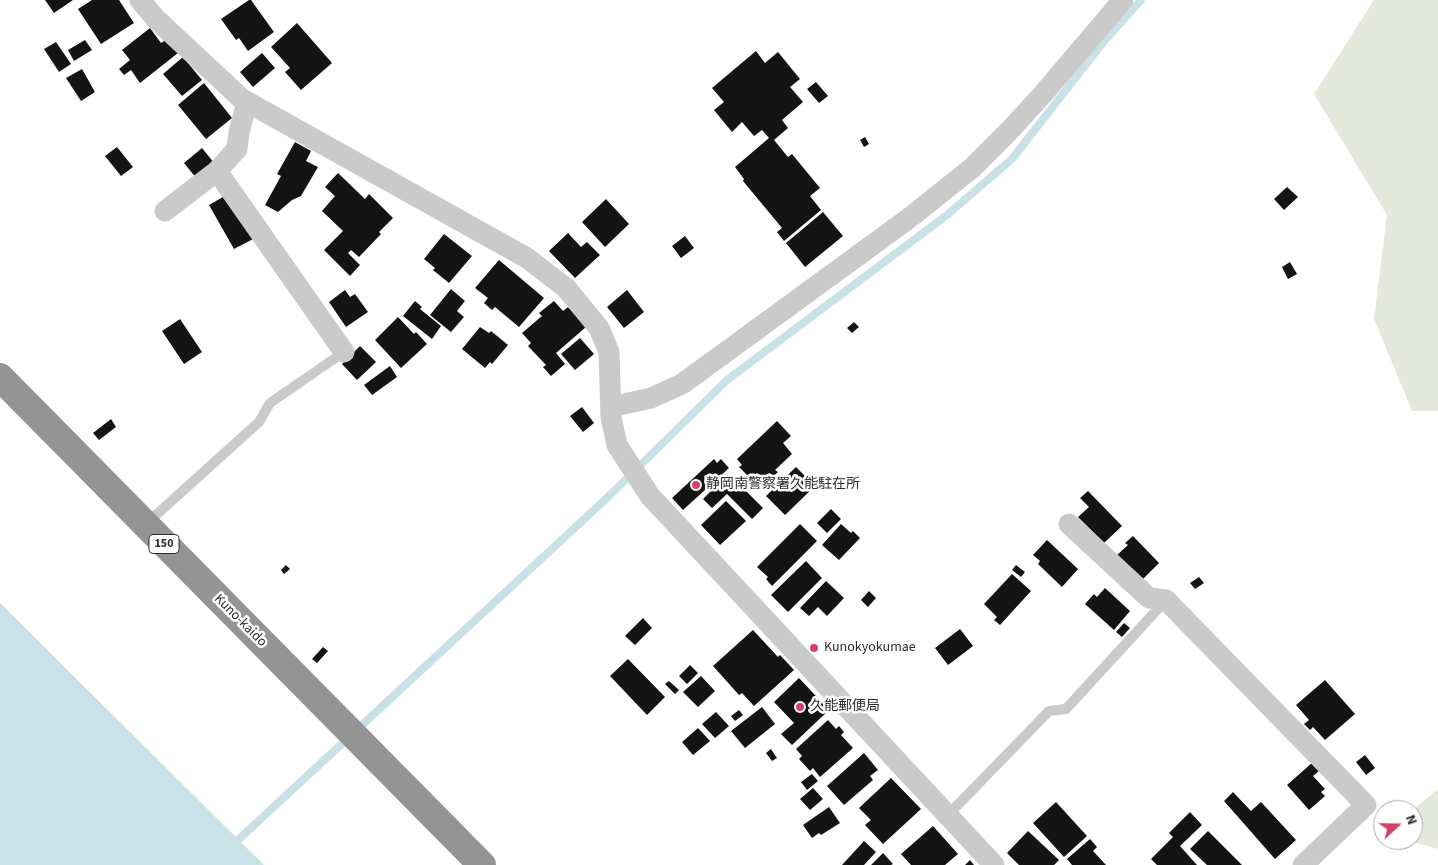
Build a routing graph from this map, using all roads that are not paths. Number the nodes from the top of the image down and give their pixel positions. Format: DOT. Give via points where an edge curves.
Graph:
graph roads {
  1 [pos="140,0"];
  2 [pos="1123,0"];
  3 [pos="247,102"];
  4 [pos="217,171"];
  5 [pos="165,211"];
  6 [pos="344,352"];
  7 [pos="0,377"];
  8 [pos="611,407"];
  9 [pos="1069,524"];
  10 [pos="145,525"];
  11 [pos="1166,600"];
  12 [pos="948,815"];
  13 [pos="482,865"];
  14 [pos="994,865"];
  15 [pos="1303,865"];
  1 -- 3 [label="street" via="162,25"];
  2 -- 8 [label="street" via="1010,130 972,168 908,219 682,384 651,398"];
  3 -- 4 [label="street" via="237,149"];
  3 -- 8 [label="street" via="527,258 566,288 599,328 609,352"];
  4 -- 5 [label="street"];
  4 -- 6 [label="street"];
  6 -- 10 [label="lane" via="270,403 259,422"];
  7 -- 10 [label="highway, Kuno-kaido / 150"];
  8 -- 12 [label="street" via="617,444 650,496"];
  9 -- 11 [label="street" via="1149,598"];
  10 -- 13 [label="highway, Kuno-kaido / 150"];
  11 -- 12 [label="lane" via="1066,709 1049,711"];
  11 -- 15 [label="street" via="1366,805"];
  12 -- 14 [label="street"];
}
